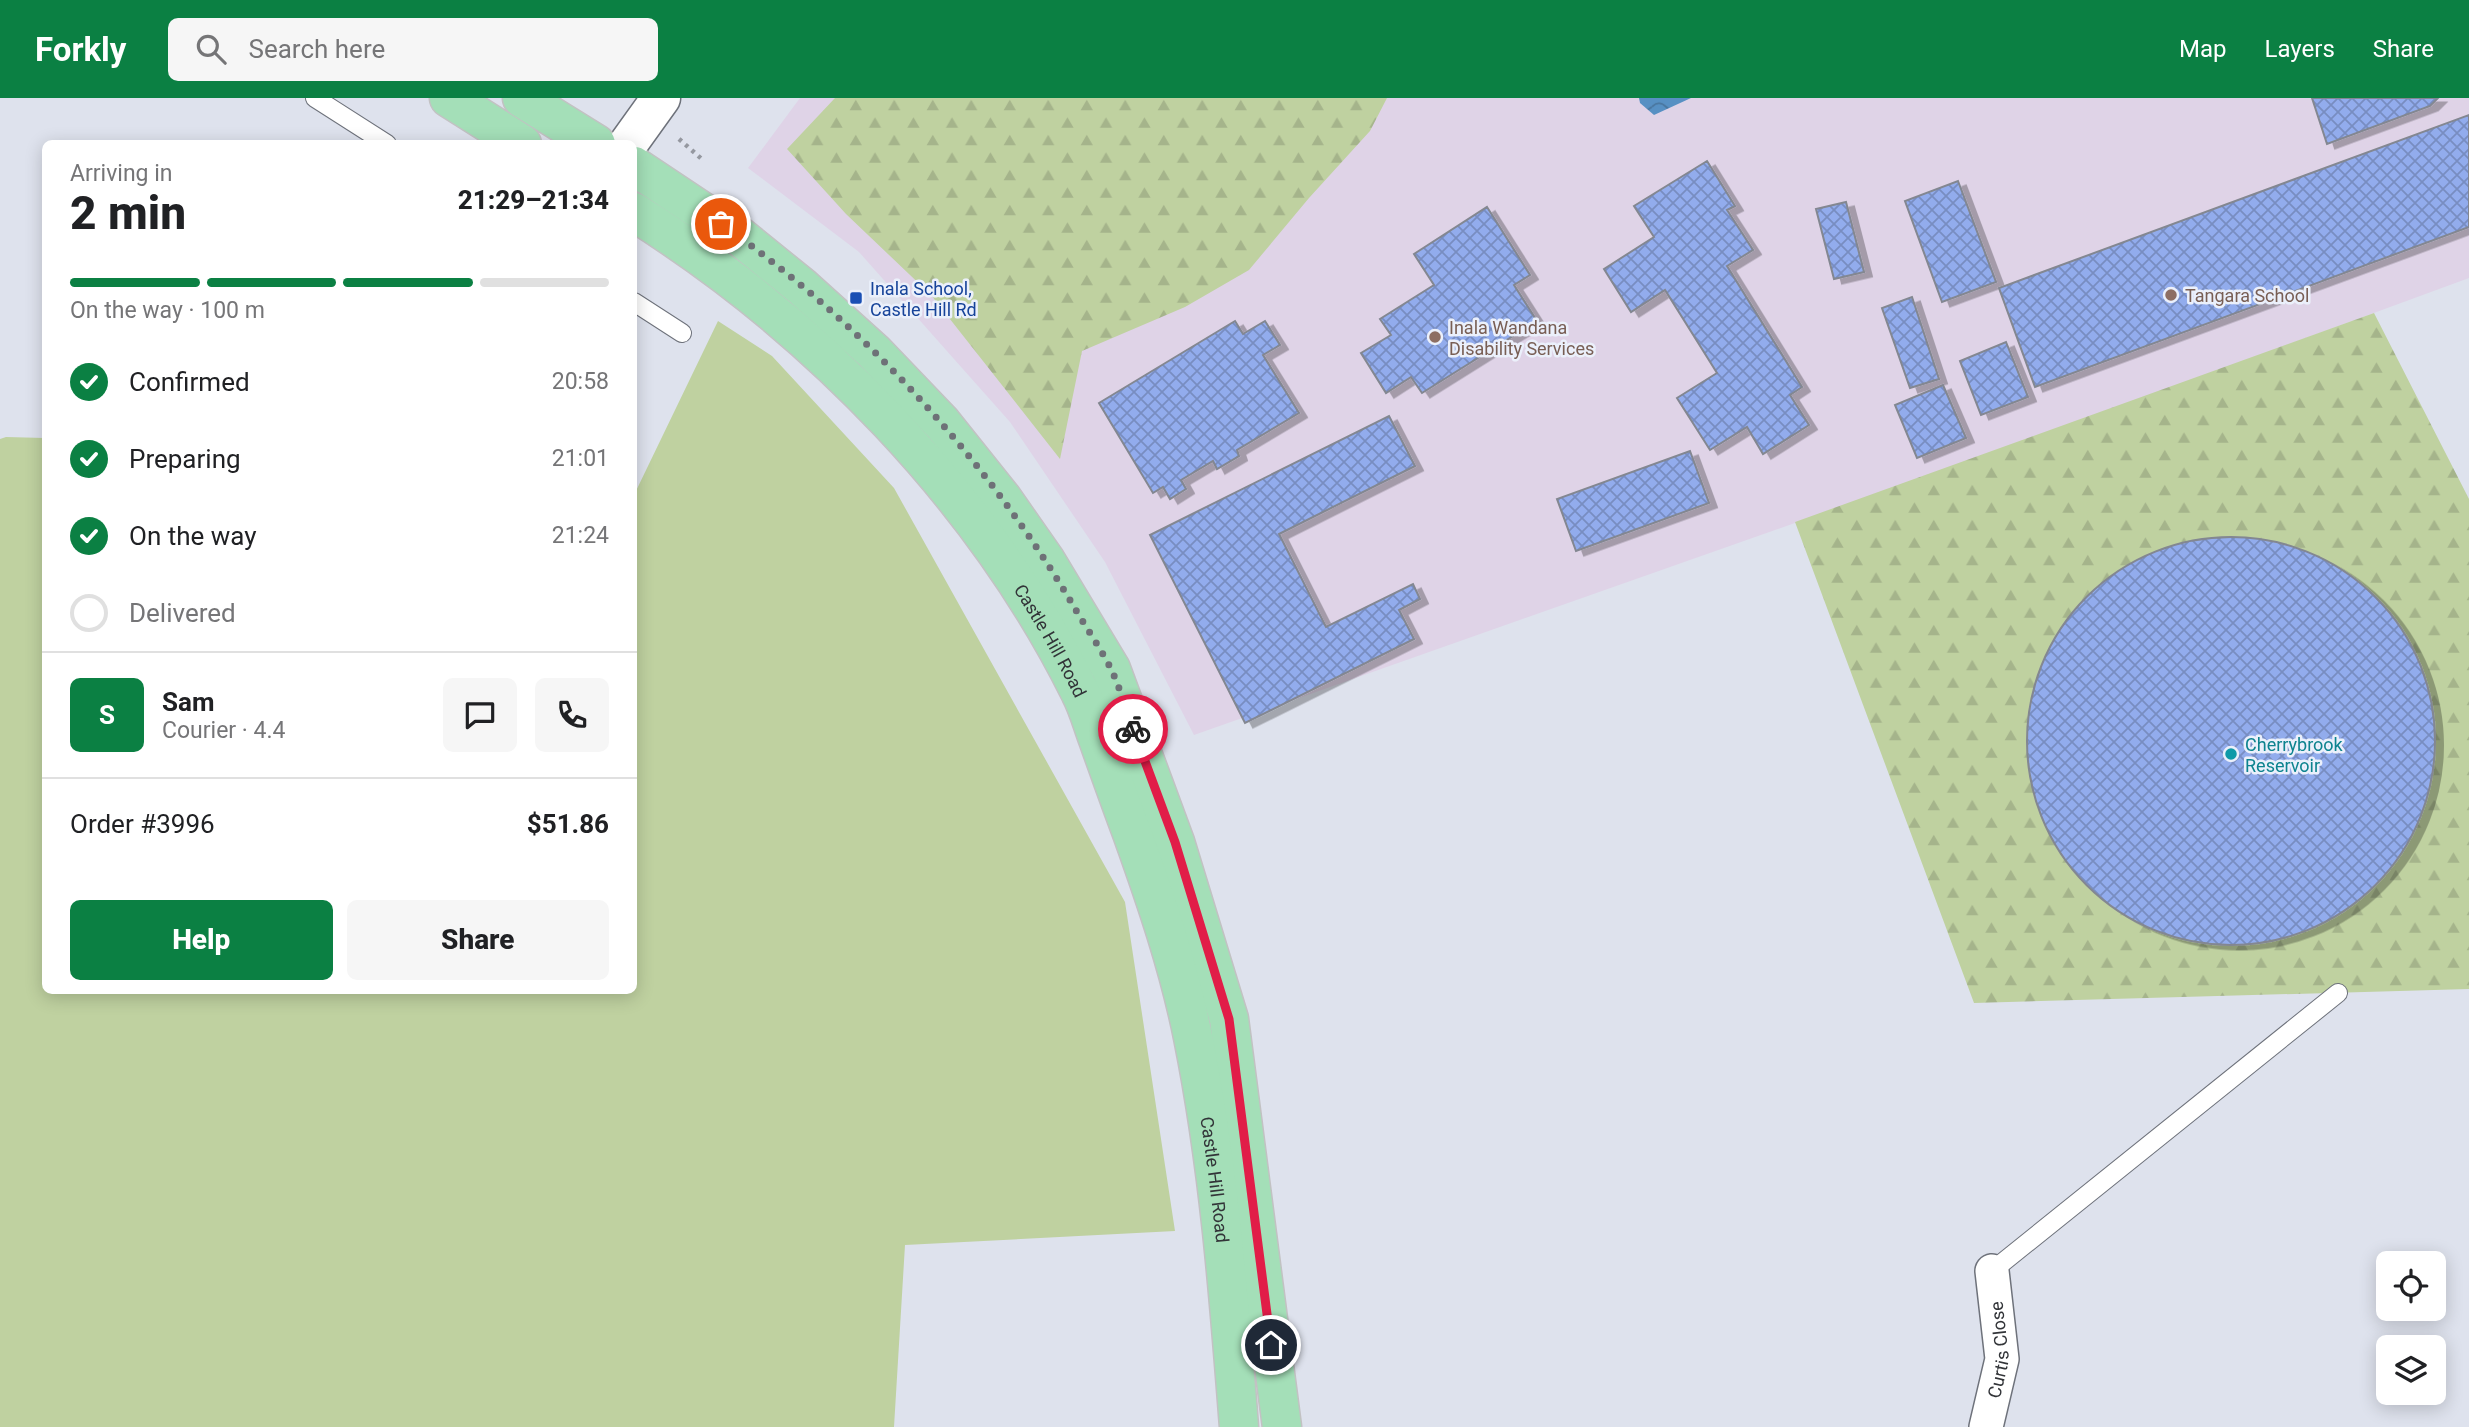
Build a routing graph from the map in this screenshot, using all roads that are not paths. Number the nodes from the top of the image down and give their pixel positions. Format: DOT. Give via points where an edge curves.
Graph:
graph roads {
  1 [pos="316,98"];
  2 [pos="449,98"];
  3 [pos="522,98"];
  4 [pos="661,98"];
  5 [pos="381,140"];
  6 [pos="516,140"];
  7 [pos="590,140"];
  8 [pos="631,140"];
  9 [pos="637,168"];
  10 [pos="637,214"];
  11 [pos="637,304"];
  12 [pos="682,333"];
  13 [pos="2338,993"];
  14 [pos="1992,1271"];
  15 [pos="1238,1427"];
  16 [pos="1282,1427"];
  17 [pos="1986,1427"];
  1 -- 5 [label="lane"];
  2 -- 6 [label="main road"];
  3 -- 7 [label="main road"];
  4 -- 8 [label="street"];
  9 -- 16 [label="main road, Castle Hill Road" via="739,236 802,287 874,352 942,423 1031,540 1111,669 1175,842 1229,1019"];
  10 -- 15 [label="main road, Castle Hill Road" via="715,266 789,327 921,455 1032,608 1082,694 1165,924 1193,1037 1220,1208"];
  11 -- 12 [label="lane"];
  13 -- 14 [label="lane"];
  14 -- 17 [label="street, Curtis Close" via="2002,1359"];
}
